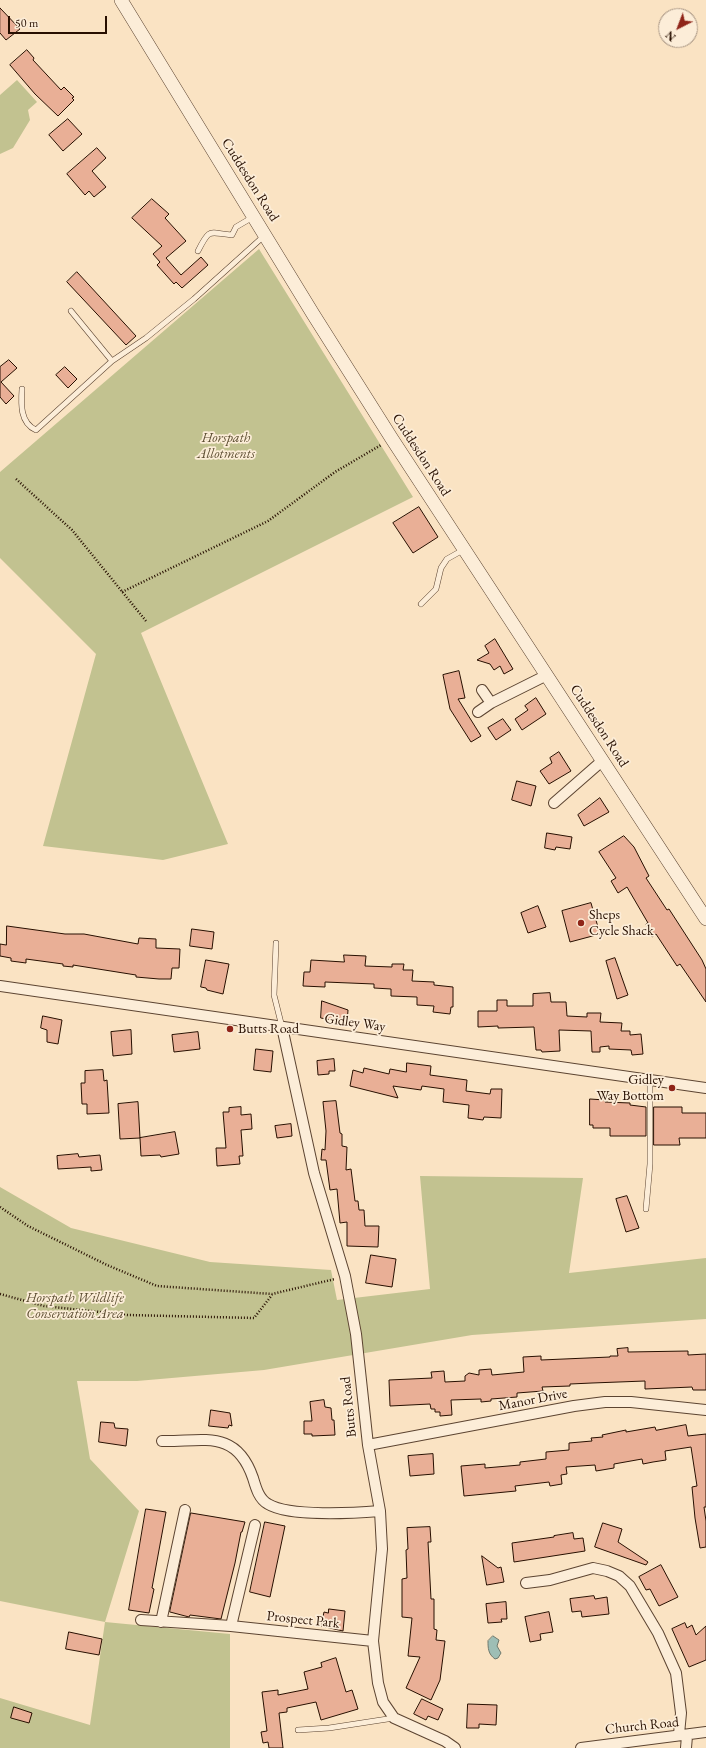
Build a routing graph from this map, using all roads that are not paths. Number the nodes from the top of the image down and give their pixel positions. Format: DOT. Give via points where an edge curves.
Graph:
graph roads {
  1 [pos="121,0"];
  2 [pos="254,217"];
  3 [pos="265,236"];
  4 [pos="198,251"];
  5 [pos="71,311"];
  6 [pos="112,361"];
  7 [pos="22,389"];
  8 [pos="463,550"];
  9 [pos="421,604"];
  10 [pos="547,675"];
  11 [pos="482,690"];
  12 [pos="491,703"];
  13 [pos="478,712"];
  14 [pos="602,762"];
  15 [pos="554,804"];
  16 [pos="706,919"];
  17 [pos="276,943"];
  18 [pos="0,986"];
  19 [pos="282,1027"];
  20 [pos="650,1081"];
  21 [pos="706,1088"];
  22 [pos="646,1209"];
  23 [pos="706,1410"];
  24 [pos="162,1441"];
  25 [pos="368,1445"];
  26 [pos="185,1510"];
  27 [pos="380,1511"];
  28 [pos="255,1525"];
  29 [pos="526,1583"];
  30 [pos="141,1620"];
  31 [pos="161,1622"];
  32 [pos="231,1626"];
  33 [pos="373,1641"];
  34 [pos="394,1718"];
  35 [pos="298,1730"];
  36 [pos="706,1732"];
  37 [pos="683,1735"];
  38 [pos="454,1748"];
  39 [pos="581,1748"];
  40 [pos="686,1748"];
  1 -- 2 [label="street, Cuddesdon Road"];
  2 -- 3 [label="street, Cuddesdon Road"];
  2 -- 4 [label="lane" via="236,227 232,235 211,232 206,235"];
  3 -- 6 [label="lane" via="146,338"];
  3 -- 8 [label="street, Cuddesdon Road"];
  5 -- 6 [label="lane"];
  6 -- 7 [label="lane" via="36,430 31,428 23,415"];
  8 -- 9 [label="lane" via="447,559 441,568 436,589"];
  8 -- 10 [label="street, Cuddesdon Road"];
  10 -- 12 [label="street"];
  10 -- 14 [label="street, Cuddesdon Road"];
  11 -- 12 [label="street"];
  12 -- 13 [label="street"];
  14 -- 15 [label="street"];
  14 -- 16 [label="street, Cuddesdon Road"];
  17 -- 19 [label="lane" via="274,995"];
  18 -- 19 [label="street, Gidley Way"];
  19 -- 20 [label="street, Gidley Way"];
  19 -- 25 [label="street, Butts Road" via="314,1173 346,1281 356,1334"];
  20 -- 21 [label="street, Gidley Way"];
  20 -- 22 [label="lane" via="650,1164"];
  23 -- 25 [label="street, Manor Drive" via="631,1402 605,1402"];
  24 -- 27 [label="street" via="204,1439 228,1446 241,1455 249,1467 258,1494 267,1504 279,1509 340,1514"];
  25 -- 27 [label="street, Butts Road"];
  26 -- 31 [label="street"];
  27 -- 33 [label="street, Butts Road" via="382,1549"];
  28 -- 32 [label="street"];
  29 -- 37 [label="street" via="550,1580 593,1568 607,1570 630,1586 658,1633 676,1673"];
  30 -- 31 [label="street, Prospect Park"];
  31 -- 32 [label="street, Prospect Park"];
  32 -- 33 [label="street, Prospect Park"];
  33 -- 34 [label="street, Butts Road" via="383,1702"];
  34 -- 35 [label="lane"];
  34 -- 38 [label="street" via="445,1741"];
  36 -- 37 [label="street, Church Road"];
  37 -- 39 [label="street, Church Road"];
  37 -- 40 [label="street"];
}
